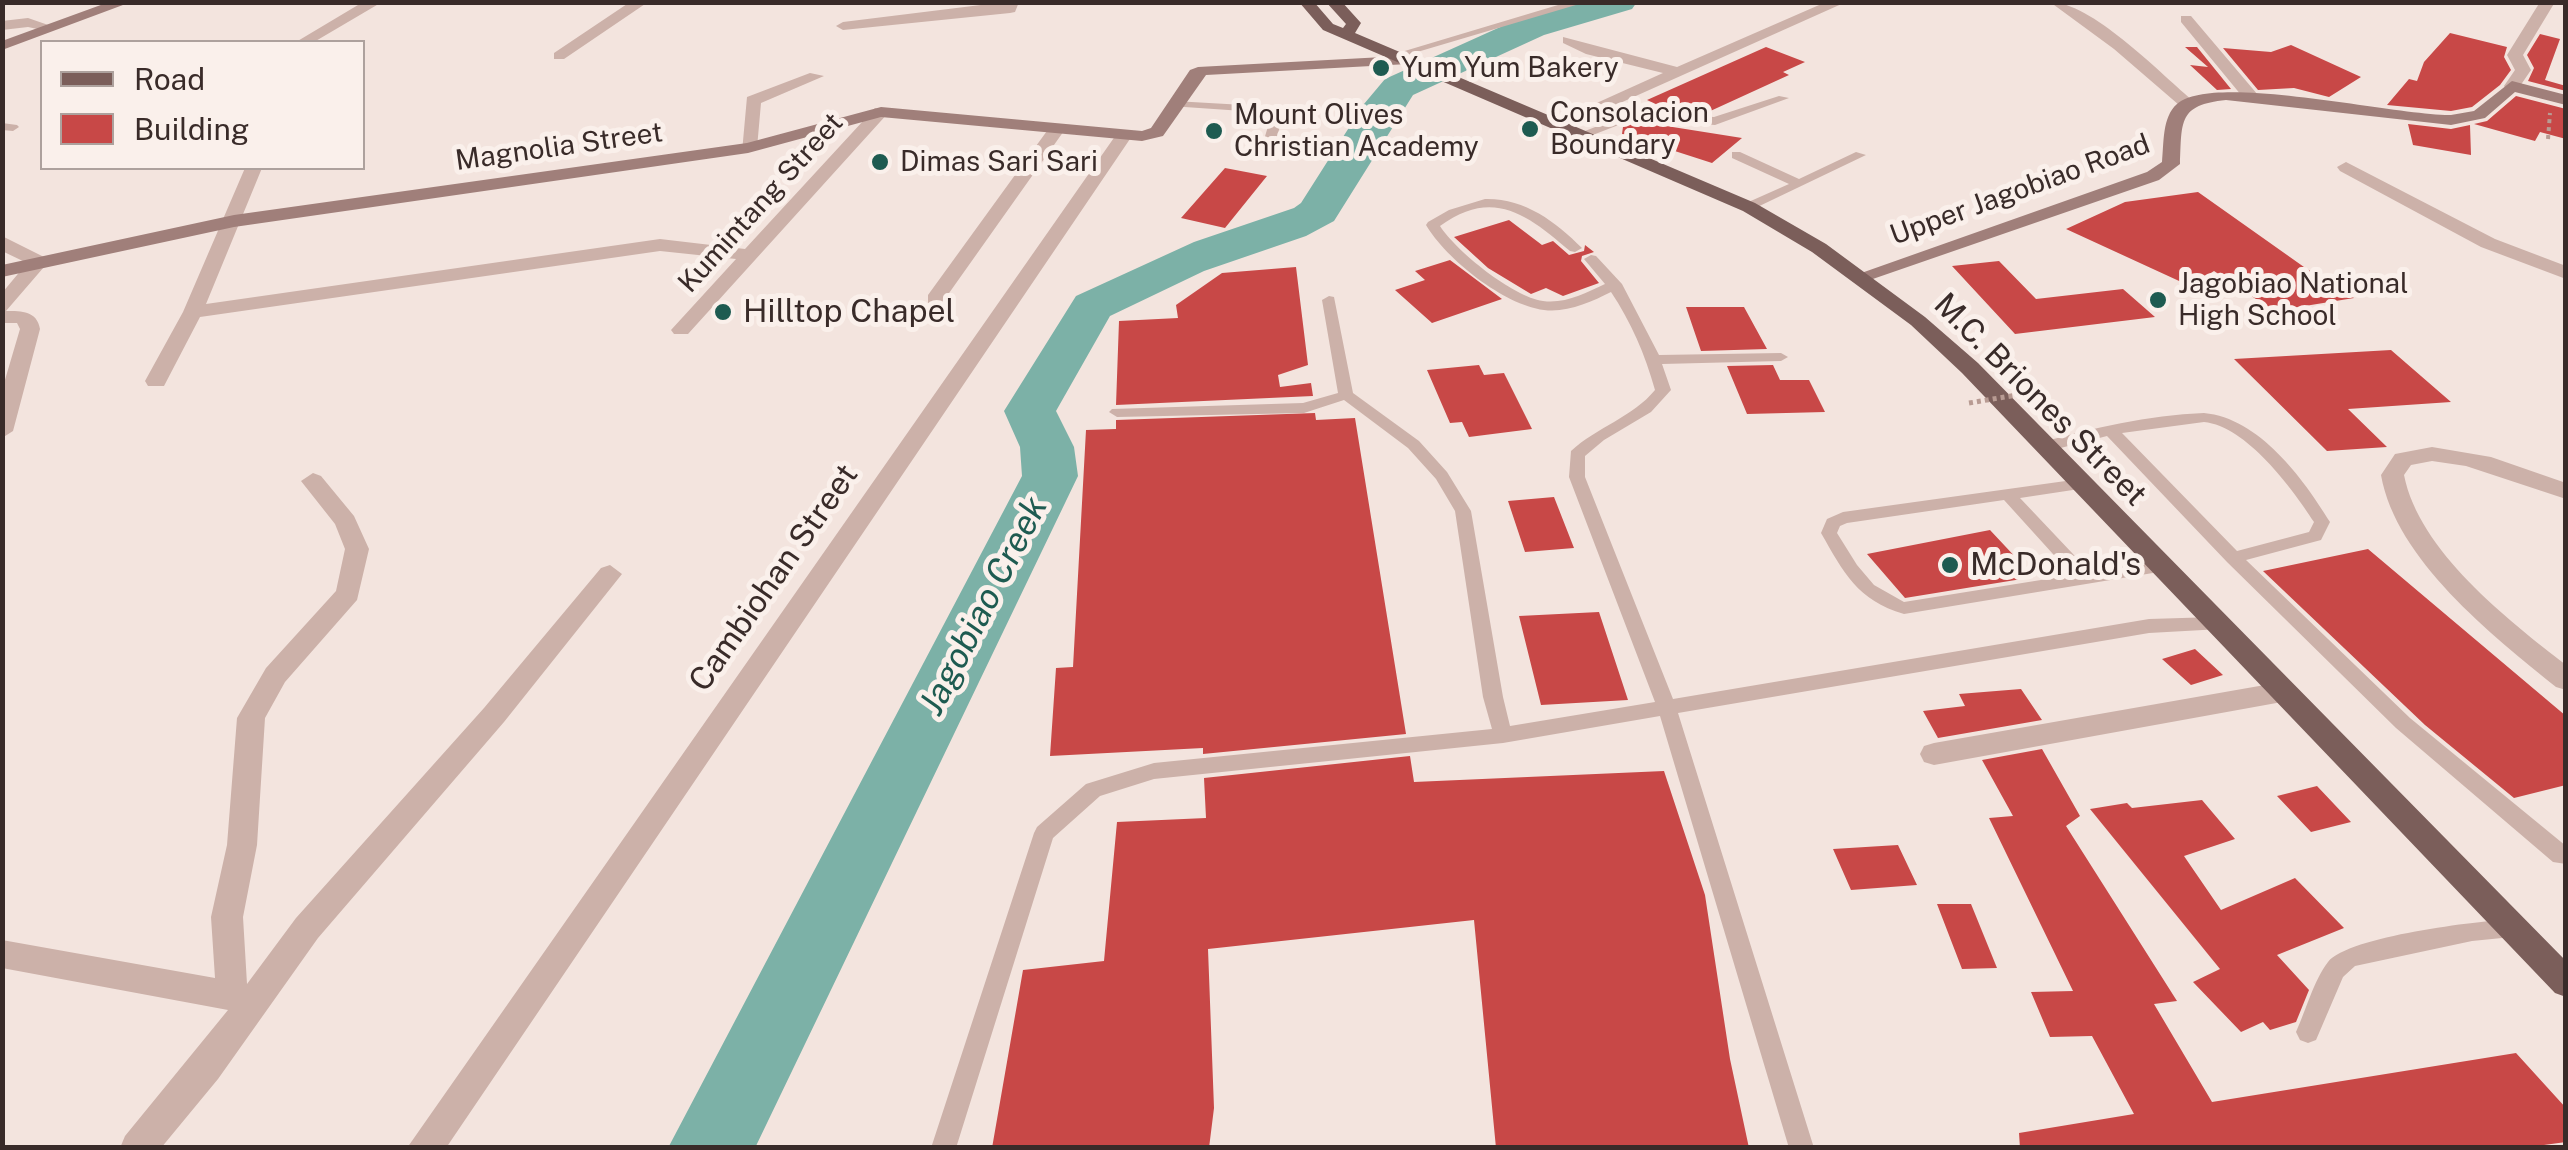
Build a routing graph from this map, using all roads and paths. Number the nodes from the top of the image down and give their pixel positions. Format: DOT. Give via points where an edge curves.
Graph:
graph roads {
  1 [pos="124,2"];
  2 [pos="375,2"];
  3 [pos="642,2"];
  4 [pos="1012,2"];
  5 [pos="1306,2"];
  6 [pos="1333,2"];
  7 [pos="1581,2"];
  8 [pos="1839,2"];
  9 [pos="2057,2"];
  10 [pos="2548,2"];
  11 [pos="2186,18"];
  12 [pos="2,26"];
  13 [pos="843,26"];
  14 [pos="48,27"];
  15 [pos="1348,33"];
  16 [pos="308,40"];
  17 [pos="1568,40"];
  18 [pos="2,46"];
  19 [pos="559,56"];
  20 [pos="1404,61"];
  21 [pos="1680,72"];
  22 [pos="816,76"];
  23 [pos="2512,86"];
  24 [pos="1783,98"];
  25 [pos="2252,98"];
  26 [pos="2566,100"];
  27 [pos="2185,102"];
  28 [pos="1174,104"];
  29 [pos="881,112"];
  30 [pos="1556,125"];
  31 [pos="1058,128"];
  32 [pos="1581,135"];
  33 [pos="1124,136"];
  34 [pos="1269,143"];
  35 [pos="748,148"];
  36 [pos="1736,155"];
  37 [pos="1860,156"];
  38 [pos="2346,167"];
  39 [pos="252,170"];
  40 [pos="1800,184"];
  41 [pos="1749,207"];
  42 [pos="234,221"];
  43 [pos="2,242"];
  44 [pos="751,254"];
  45 [pos="40,260"];
  46 [pos="2,271"];
  47 [pos="2566,273"];
  48 [pos="1860,277"];
  49 [pos="1615,284"];
  50 [pos="935,298"];
  51 [pos="1329,300"];
  52 [pos="2,306"];
  53 [pos="193,312"];
  54 [pos="2,316"];
  55 [pos="681,330"];
  56 [pos="1780,357"];
  57 [pos="1656,360"];
  58 [pos="156,381"];
  59 [pos="2035,392"];
  60 [pos="1346,395"];
  61 [pos="1969,403"];
  62 [pos="1117,412"];
  63 [pos="2,431"];
  64 [pos="2112,432"];
  65 [pos="2045,447"];
  66 [pos="313,481"];
  67 [pos="2080,484"];
  68 [pos="2566,491"];
  69 [pos="2010,496"];
  70 [pos="2233,558"];
  71 [pos="2160,567"];
  72 [pos="610,574"];
  73 [pos="2086,579"];
  74 [pos="2215,624"];
  75 [pos="2566,680"];
  76 [pos="2282,692"];
  77 [pos="1666,708"];
  78 [pos="1503,734"];
  79 [pos="1934,754"];
  80 [pos="2566,855"];
  81 [pos="2514,929"];
  82 [pos="2,954"];
  83 [pos="2566,983"];
  84 [pos="244,998"];
  85 [pos="2308,1032"];
  86 [pos="138,1148"];
  87 [pos="425,1148"];
  88 [pos="942,1148"];
  89 [pos="1802,1148"];
  1 -- 14 [label="street"];
  2 -- 16 [label="street"];
  3 -- 19 [label="street"];
  4 -- 13 [label="street" via="1010,9"];
  5 -- 15 [label="main road, M.C. Briones Street" via="1328,28"];
  6 -- 15 [label="main road" via="1354,23"];
  7 -- 20 [label="lane"];
  8 -- 21 [label="street"];
  9 -- 27 [label="street"];
  10 -- 23 [label="street" via="2519,45 2515,56 2523,70"];
  11 -- 25 [label="street"];
  12 -- 14 [label="street"];
  14 -- 18 [label="street"];
  15 -- 20 [label="main road, M.C. Briones Street"];
  17 -- 21 [label="street" via="1590,52"];
  20 -- 28 [label="street" via="1196,72"];
  20 -- 30 [label="main road, M.C. Briones Street"];
  21 -- 30 [label="street"];
  22 -- 35 [label="street" via="753,100"];
  23 -- 25 [label="street" via="2492,109 2468,120"];
  23 -- 26 [label="street"];
  24 -- 32 [label="lane" via="1715,121 1634,115"];
  25 -- 27 [label="street"];
  27 -- 48 [label="street, Upper Jagobiao Road" via="2174,117 2172,164 2154,176"];
  28 -- 33 [label="street" via="1157,132"];
  28 -- 34 [label="lane" via="1279,110"];
  29 -- 31 [label="street, Magnolia Street"];
  29 -- 35 [label="street, Magnolia Street"];
  29 -- 44 [label="street, Kumintang Street"];
  30 -- 32 [label="main road, M.C. Briones Street"];
  31 -- 33 [label="street, Magnolia Street"];
  31 -- 50 [label="street"];
  32 -- 41 [label="main road, M.C. Briones Street"];
  33 -- 87 [label="street, Cambiohan Street"];
  35 -- 42 [label="street, Magnolia Street"];
  36 -- 40 [label="lane"];
  37 -- 40 [label="lane"];
  38 -- 47 [label="street" via="2488,243"];
  39 -- 42 [label="street"];
  40 -- 41 [label="lane"];
  41 -- 48 [label="main road, M.C. Briones Street"];
  42 -- 45 [label="street, Magnolia Street"];
  42 -- 53 [label="street"];
  43 -- 45 [label="street"];
  44 -- 53 [label="street" via="660,245"];
  44 -- 55 [label="street, Kumintang Street"];
  45 -- 46 [label="street, Magnolia Street"];
  45 -- 52 [label="street"];
  48 -- 65 [label="main road, M.C. Briones Street" via="1970,368"];
  49 -- 49 [label="lane" via="1525,208 1504,201 1444,215 1433,226 1442,242 1519,300 1537,306 1577,304"];
  49 -- 57 [label="lane"];
  51 -- 60 [label="lane"];
  53 -- 58 [label="street"];
  54 -- 63 [label="street" via="30,322"];
  56 -- 57 [label="lane"];
  57 -- 77 [label="lane" via="1663,390 1654,404 1594,436 1577,455 1577,477"];
  59 -- 61 [label="path, bridge"];
  60 -- 62 [label="lane" via="1304,408"];
  60 -- 78 [label="lane" via="1390,421 1453,490 1463,511"];
  64 -- 65 [label="lane"];
  64 -- 70 [label="lane"];
  64 -- 70 [label="lane" via="2198,418 2233,424 2308,496 2322,522 2315,536"];
  65 -- 67 [label="main road, M.C. Briones Street"];
  66 -- 84 [label="street" via="346,522 357,549 348,594 275,675 251,718 242,845 227,917"];
  67 -- 69 [label="lane"];
  67 -- 71 [label="main road, M.C. Briones Street"];
  68 -- 75 [label="street" via="2431,454 2397,465 2391,478 2393,498 2440,561 2491,618"];
  69 -- 73 [label="lane"];
  69 -- 73 [label="lane" via="1843,518 1829,533 1859,583 1886,604 1904,608"];
  70 -- 80 [label="lane" via="2403,723"];
  71 -- 73 [label="lane"];
  71 -- 74 [label="main road, M.C. Briones Street"];
  72 -- 84 [label="street"];
  74 -- 76 [label="main road, M.C. Briones Street"];
  74 -- 77 [label="lane" via="2149,626"];
  76 -- 79 [label="street"];
  76 -- 81 [label="main road, M.C. Briones Street"];
  77 -- 78 [label="lane"];
  77 -- 89 [label="lane"];
  78 -- 88 [label="lane" via="1154,772 1093,790 1044,833"];
  81 -- 83 [label="main road, M.C. Briones Street"];
  81 -- 85 [label="lane" via="2472,931 2348,957 2335,970"];
  82 -- 84 [label="street"];
  84 -- 86 [label="street" via="206,1068"];
}
